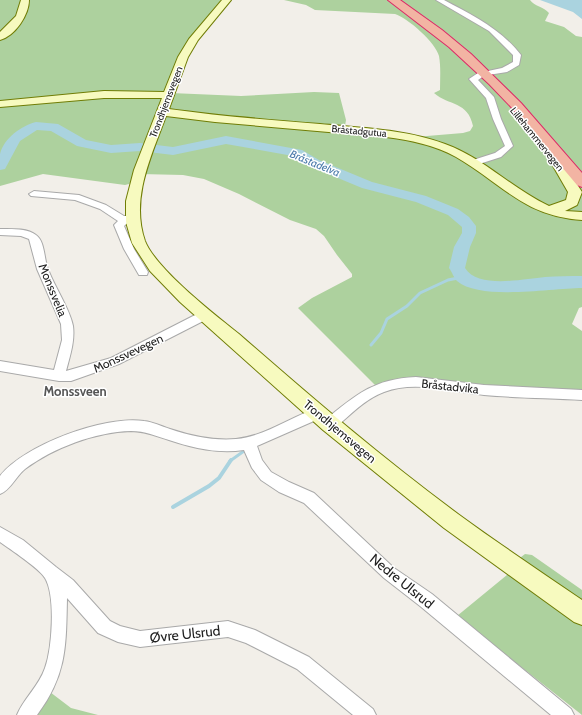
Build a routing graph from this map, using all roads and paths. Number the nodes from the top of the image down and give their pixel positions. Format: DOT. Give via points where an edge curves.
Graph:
graph roads {
  1 [pos="25,0"];
  2 [pos="227,0"];
  3 [pos="393,0"];
  4 [pos="440,0"];
  5 [pos="0,38"];
  6 [pos="481,75"];
  7 [pos="493,79"];
  8 [pos="167,95"];
  9 [pos="0,104"];
  10 [pos="162,112"];
  11 [pos="473,163"];
  12 [pos="558,166"];
  13 [pos="582,182"];
  14 [pos="582,193"];
  15 [pos="34,194"];
  16 [pos="538,206"];
  17 [pos="555,208"];
  18 [pos="582,209"];
  19 [pos="582,216"];
  20 [pos="128,218"];
  21 [pos="0,232"];
  22 [pos="143,272"];
  23 [pos="205,315"];
  24 [pos="0,366"];
  25 [pos="59,376"];
  26 [pos="582,395"];
  27 [pos="324,418"];
  28 [pos="250,442"];
  29 [pos="0,488"];
  30 [pos="0,534"];
  31 [pos="51,572"];
  32 [pos="582,614"];
  33 [pos="26,715"];
  34 [pos="367,715"];
  35 [pos="565,715"];
  1 -- 5 [label="main road" via="24,9 15,23"];
  2 -- 8 [label="main road, Trondhjemsvegen" via="188,49"];
  3 -- 7 [label="highway, Lillehammervegen" via="452,42"];
  4 -- 7 [label="street" via="488,26 517,55 516,64"];
  6 -- 11 [label="street" via="473,79 490,97 509,146 498,155"];
  7 -- 12 [label="highway, Lillehammervegen" via="502,96"];
  7 -- 13 [label="highway, Lillehammervegen"];
  8 -- 9 [label="main road" via="96,94"];
  8 -- 10 [label="main road, Trondhjemsvegen"];
  10 -- 11 [label="main road, Bråstadgutua" via="402,136 445,148"];
  10 -- 20 [label="main road, Trondhjemsvegen" via="140,170"];
  11 -- 16 [label="main road, Bråstadgutua" via="516,194"];
  12 -- 14 [label="highway, Lillehammervegen"];
  12 -- 17 [label="main road" via="575,192 572,202"];
  15 -- 20 [label="street" via="76,197"];
  16 -- 17 [label="main road, Bråstadgutua"];
  16 -- 19 [label="main road, Bråstadgutua" via="552,212"];
  17 -- 18 [label="main road, Bråstadgutua"];
  20 -- 22 [label="street, Trondhjemsvegen" via="119,225"];
  20 -- 23 [label="main road, Trondhjemsvegen" via="139,243 155,267"];
  21 -- 25 [label="street, Monssvelia" via="22,233 33,237 37,246 42,269 67,324 68,340"];
  23 -- 25 [label="street, Monssvevegen" via="115,361 72,376"];
  23 -- 27 [label="main road, Trondhjemsvegen"];
  24 -- 25 [label="street, Monssvevegen"];
  26 -- 27 [label="street, Bråstadvika" via="484,390 416,382 398,383 380,388"];
  27 -- 28 [label="street, Bråstadvika"];
  27 -- 32 [label="main road, Trondhjemsvegen" via="451,521"];
  28 -- 29 [label="street, Bråstadvika" via="237,445 210,445 144,426 128,425 95,432 34,456 20,464"];
  28 -- 35 [label="street, Nedre Ulsrud" via="257,464 266,476 309,498 389,573 432,605"];
  30 -- 31 [label="street, Øvre Ulsrud"];
  31 -- 33 [label="street" via="58,597 58,650 53,671 39,698"];
  31 -- 34 [label="street, Øvre Ulsrud" via="105,628 122,636 140,639 228,629 249,636 303,663"];
}
